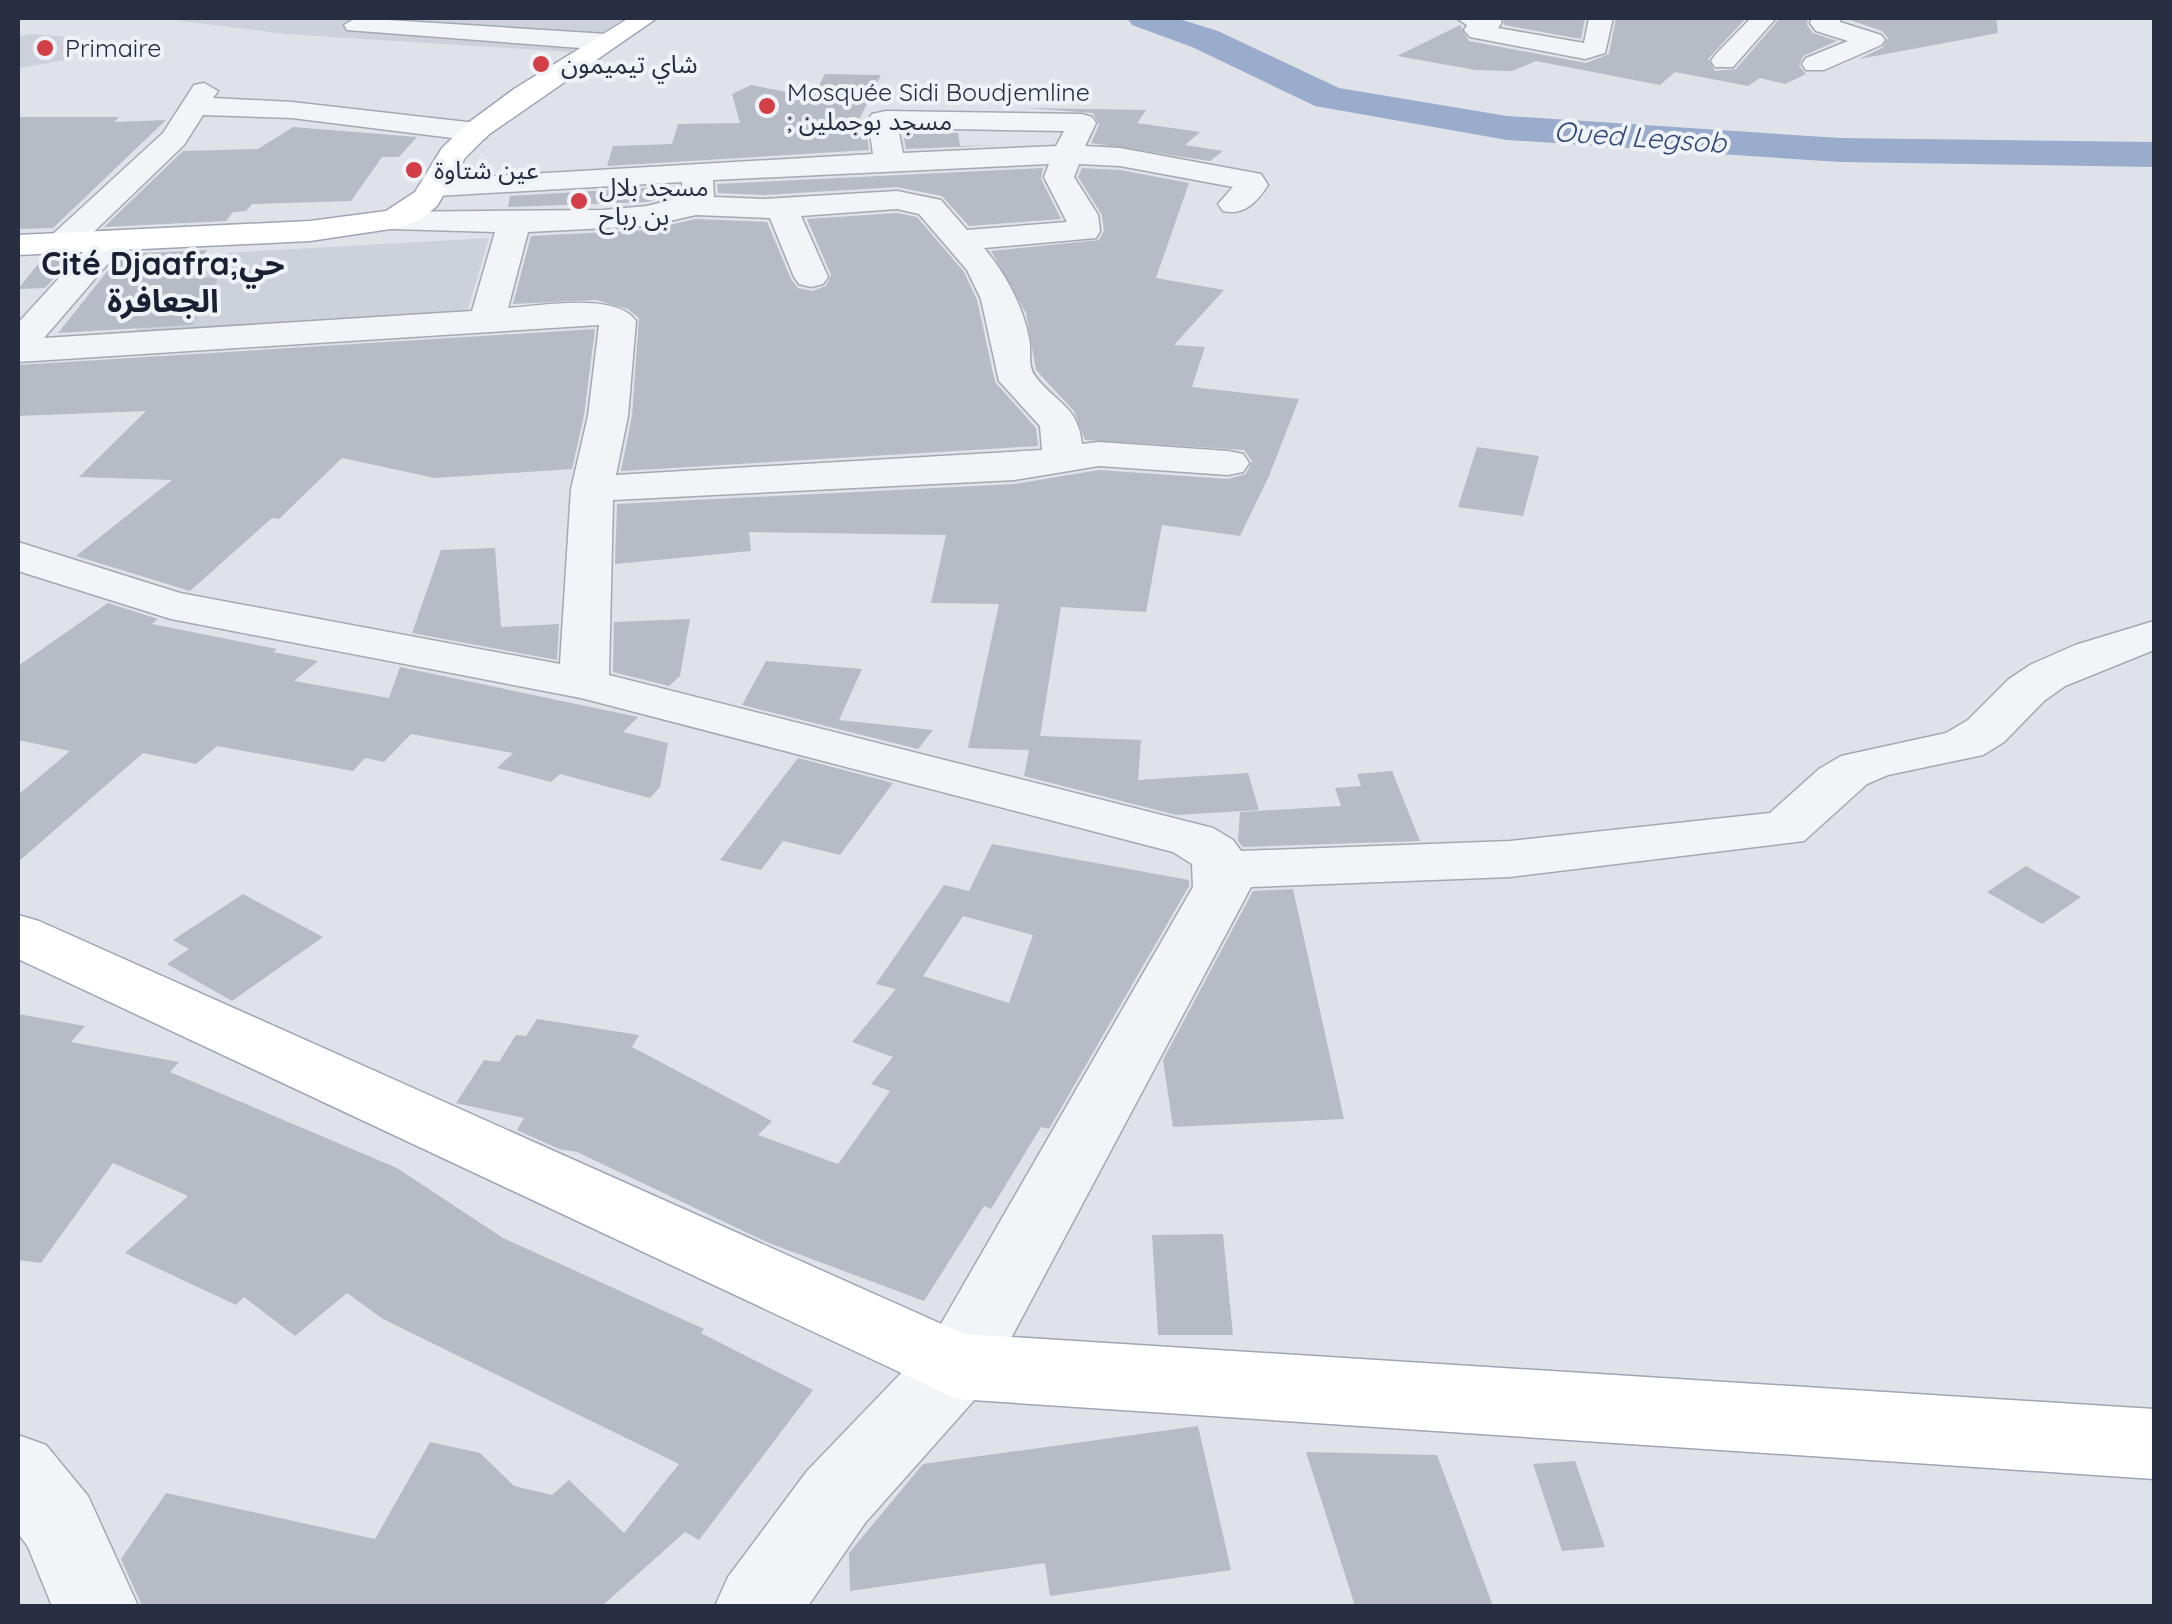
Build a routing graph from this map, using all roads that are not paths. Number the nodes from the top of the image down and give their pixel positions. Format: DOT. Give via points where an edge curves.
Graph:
graph roads {
  1 [pos="487,18"];
  2 [pos="645,18"];
  3 [pos="1468,18"];
  4 [pos="1601,18"];
  5 [pos="1764,18"];
  6 [pos="1824,18"];
  7 [pos="356,25"];
  8 [pos="460,32"];
  9 [pos="607,42"];
  10 [pos="1724,61"];
  11 [pos="1815,64"];
  12 [pos="476,132"];
  13 [pos="1067,154"];
  14 [pos="888,160"];
  15 [pos="437,187"];
  16 [pos="697,189"];
  17 [pos="1234,204"];
  18 [pos="780,208"];
  19 [pos="392,219"];
  20 [pos="514,224"];
  21 [pos="114,238"];
  22 [pos="66,240"];
  23 [pos="960,240"];
  24 [pos="18,245"];
  25 [pos="811,276"];
  26 [pos="487,322"];
  27 [pos="18,348"];
  28 [pos="1063,457"];
  29 [pos="1228,463"];
  30 [pos="592,489"];
  31 [pos="18,556"];
  32 [pos="2154,635"];
  33 [pos="584,684"];
  34 [pos="1224,870"];
  35 [pos="18,935"];
  36 [pos="957,1366"];
  37 [pos="2154,1444"];
  38 [pos="18,1470"];
  39 [pos="95,1606"];
  40 [pos="758,1606"];
  1 -- 8 [label="street"];
  2 -- 9 [label="main road"];
  3 -- 4 [label="street" via="1490,22 1479,32 1585,50 1596,48"];
  5 -- 10 [label="street"];
  6 -- 11 [label="street" via="1830,20 1825,26 1872,40"];
  7 -- 8 [label="street"];
  8 -- 9 [label="street"];
  9 -- 12 [label="main road"];
  12 -- 15 [label="main road" via="456,149"];
  12 -- 22 [label="street" via="200,98 174,139"];
  13 -- 14 [label="street"];
  13 -- 14 [label="street" via="1080,121 894,118 882,120"];
  13 -- 17 [label="street" via="1250,181"];
  13 -- 23 [label="street" via="1060,177 1084,231"];
  14 -- 16 [label="street"];
  15 -- 16 [label="street"];
  15 -- 19 [label="main road"];
  16 -- 18 [label="street"];
  16 -- 20 [label="street" via="658,215"];
  18 -- 23 [label="street" via="906,200 930,207"];
  18 -- 25 [label="street"];
  19 -- 20 [label="street"];
  19 -- 21 [label="main road" via="310,230"];
  20 -- 26 [label="street"];
  21 -- 22 [label="main road"];
  21 -- 27 [label="street"];
  22 -- 24 [label="main road"];
  23 -- 28 [label="street" via="999,299 1018,381 1060,423"];
  26 -- 27 [label="street"];
  26 -- 30 [label="street" via="587,314 618,321"];
  28 -- 29 [label="street"];
  28 -- 30 [label="street" via="1016,467"];
  30 -- 33 [label="street"];
  31 -- 33 [label="street" via="171,605"];
  32 -- 34 [label="street" via="2077,661 2032,686 2004,717 1954,749 1860,768 1827,787 1784,829 1510,859"];
  33 -- 34 [label="street" via="1193,840 1209,848"];
  34 -- 36 [label="street" via="1222,887"];
  35 -- 36 [label="main road"];
  36 -- 37 [label="main road"];
  36 -- 40 [label="street" via="836,1497"];
  38 -- 39 [label="street" via="59,1523"];
}
